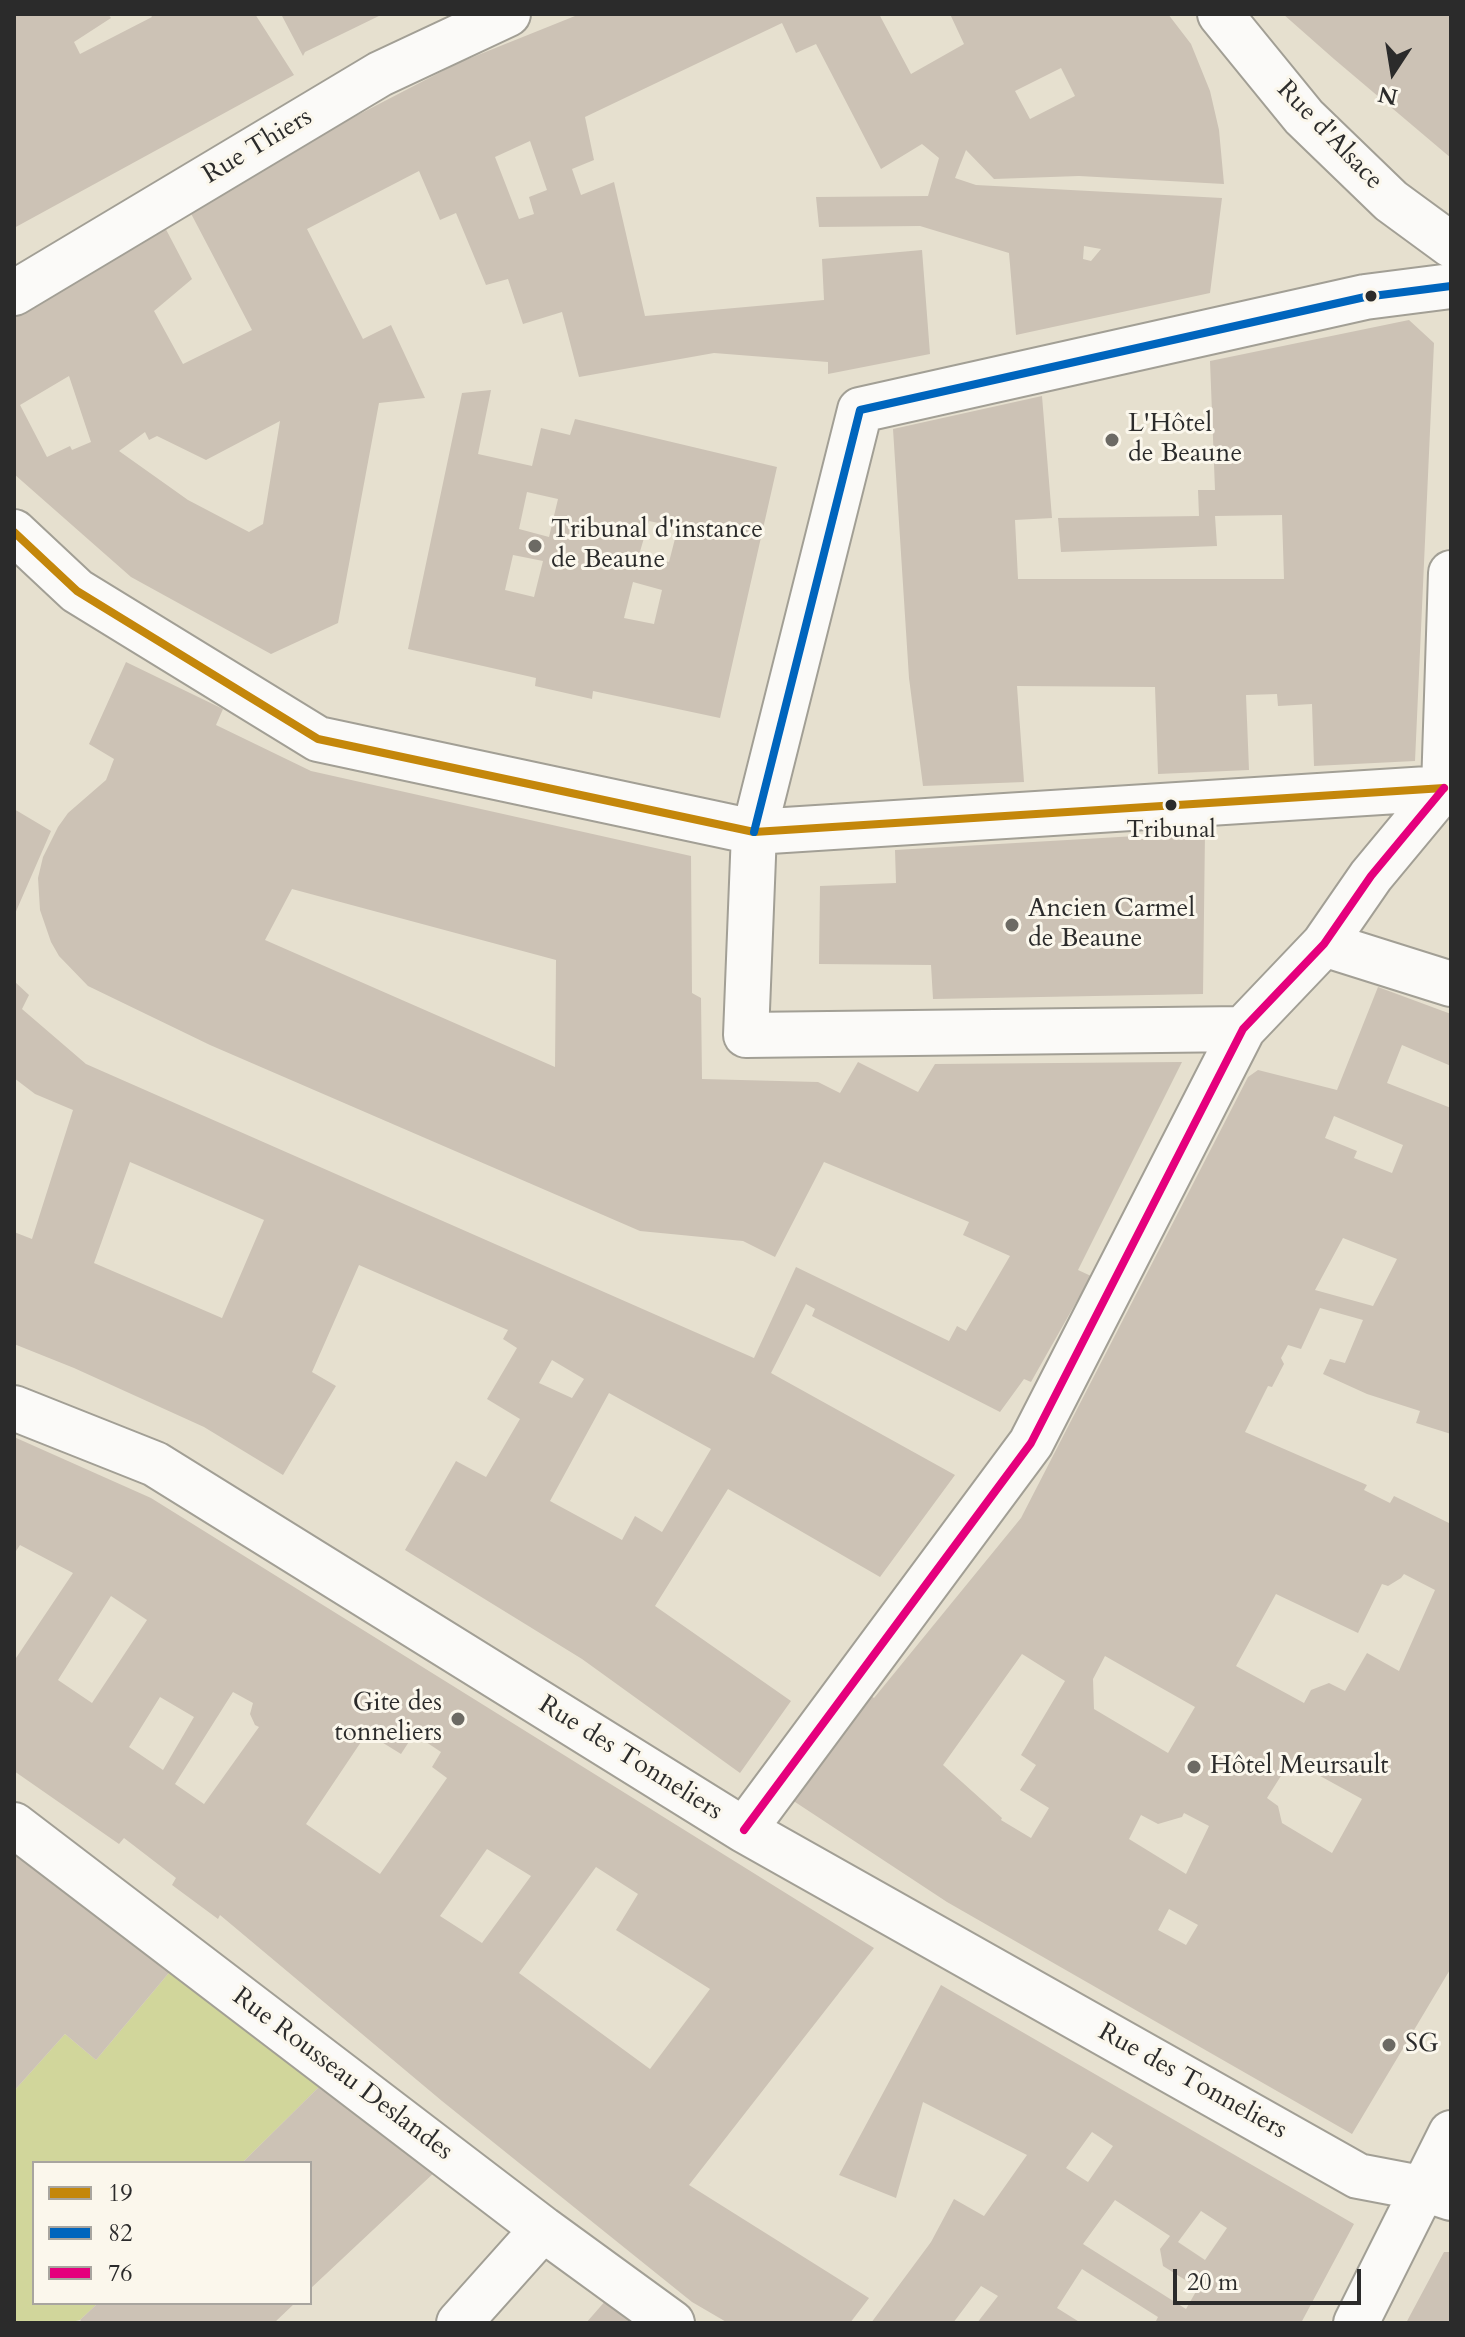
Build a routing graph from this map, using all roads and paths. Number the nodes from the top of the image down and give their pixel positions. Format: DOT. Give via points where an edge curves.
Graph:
graph roads {
  1 [pos="508,14"];
  2 [pos="1220,14"];
  3 [pos="1451,245"];
  4 [pos="1451,286"];
  5 [pos="14,293"];
  6 [pos="14,532"];
  7 [pos="1451,573"];
  8 [pos="1444,788"];
  9 [pos="754,832"];
  10 [pos="1324,944"];
  11 [pos="1451,984"];
  12 [pos="1243,1029"];
  13 [pos="14,1408"];
  14 [pos="14,1825"];
  15 [pos="744,1830"];
  16 [pos="1451,2133"];
  17 [pos="1436,2193"];
  18 [pos="543,2229"];
  19 [pos="459,2323"];
  20 [pos="672,2323"];
  21 [pos="1356,2323"];
  1 -- 5 [label="street, Rue Thiers" via="380,74"];
  2 -- 3 [label="street, Rue d'Alsace" via="1304,117 1391,201"];
  4 -- 9 [label="street" via="1365,297 860,410"];
  6 -- 9 [label="street" via="77,591 318,739"];
  7 -- 8 [label="street"];
  8 -- 9 [label="street"];
  8 -- 10 [label="street" via="1371,876"];
  9 -- 12 [label="street" via="746,1035"];
  10 -- 11 [label="street"];
  10 -- 12 [label="street"];
  12 -- 15 [label="street" via="1031,1443"];
  13 -- 15 [label="street, Rue des Tonneliers" via="155,1464"];
  14 -- 18 [label="street, Rue Rousseau Deslandes"];
  15 -- 17 [label="street, Rue des Tonneliers" via="1358,2176"];
  16 -- 17 [label="street"];
  17 -- 21 [label="street"];
  18 -- 19 [label="street"];
  18 -- 20 [label="street, Rue Rousseau Deslandes"];
}
